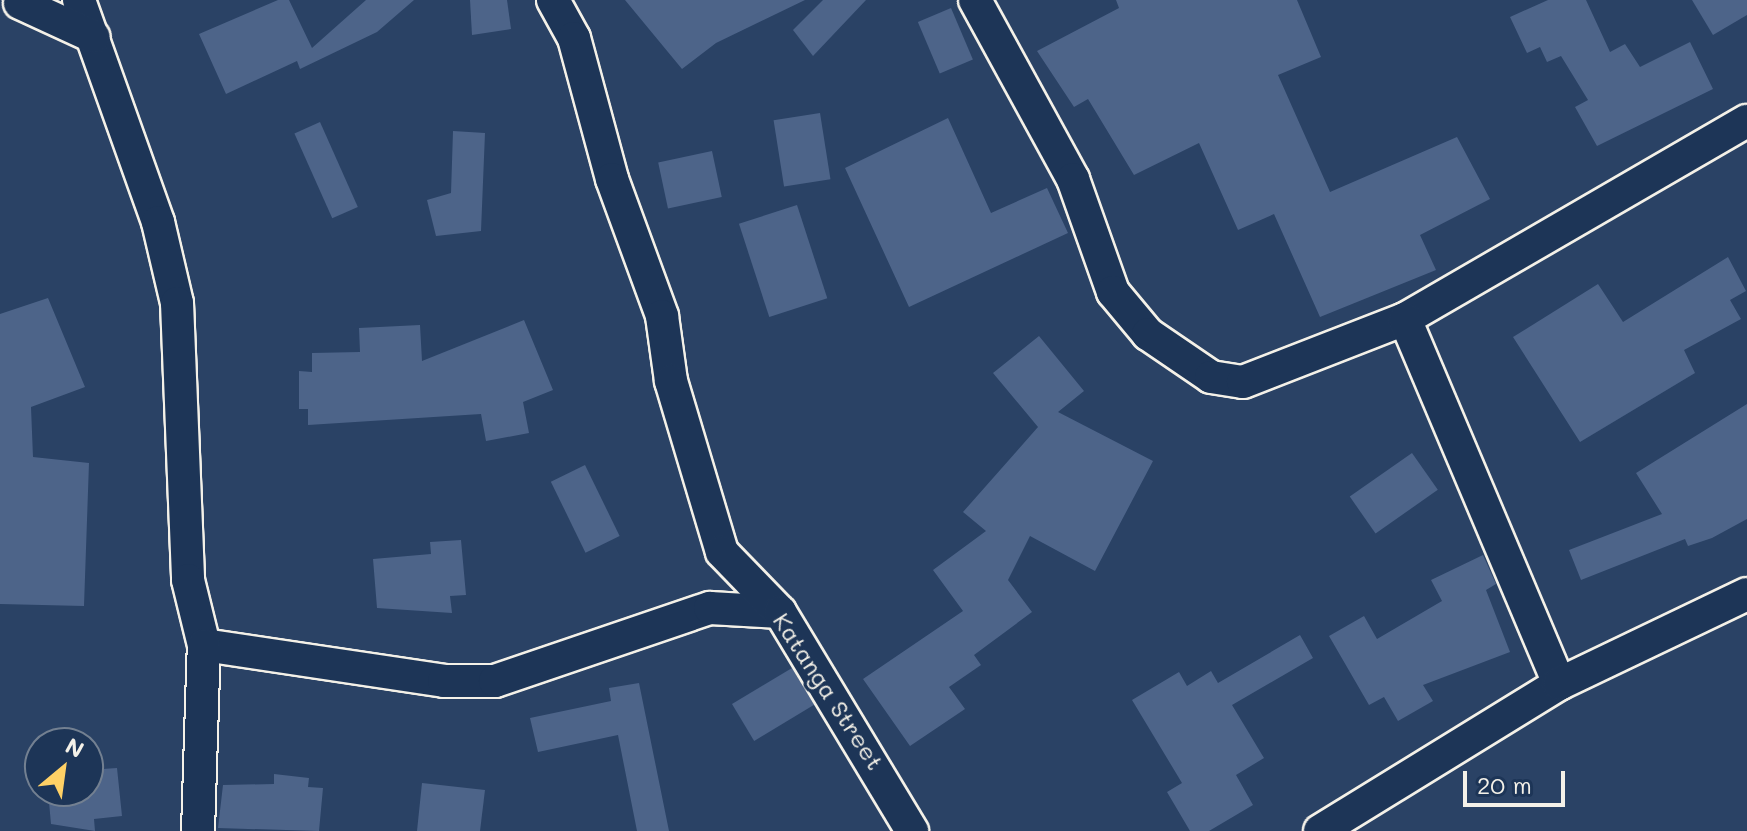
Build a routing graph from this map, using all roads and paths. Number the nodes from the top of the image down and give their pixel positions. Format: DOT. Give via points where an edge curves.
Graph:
graph roads {
  1 [pos="79,0"];
  2 [pos="553,0"];
  3 [pos="975,0"];
  4 [pos="16,4"];
  5 [pos="94,37"];
  6 [pos="1747,121"];
  7 [pos="1405,319"];
  8 [pos="722,552"];
  9 [pos="1747,594"];
  10 [pos="710,608"];
  11 [pos="780,612"];
  12 [pos="204,645"];
  13 [pos="1559,684"];
  14 [pos="198,831"];
  15 [pos="912,831"];
  16 [pos="1320,831"];
  1 -- 5 [label="street"];
  2 -- 8 [label="street, Katanga Street" via="574,38 612,179 662,316 671,381"];
  3 -- 7 [label="street" via="1073,179 1113,292 1182,362 1243,382"];
  4 -- 5 [label="street"];
  5 -- 12 [label="street" via="158,222 177,303 188,580"];
  6 -- 7 [label="street"];
  7 -- 13 [label="street"];
  8 -- 10 [label="street"];
  8 -- 11 [label="street, Katanga Street"];
  9 -- 13 [label="street"];
  10 -- 11 [label="street"];
  10 -- 12 [label="street" via="495,681 444,681"];
  11 -- 15 [label="street, Katanga Street"];
  12 -- 14 [label="street"];
  13 -- 16 [label="street"];
}
